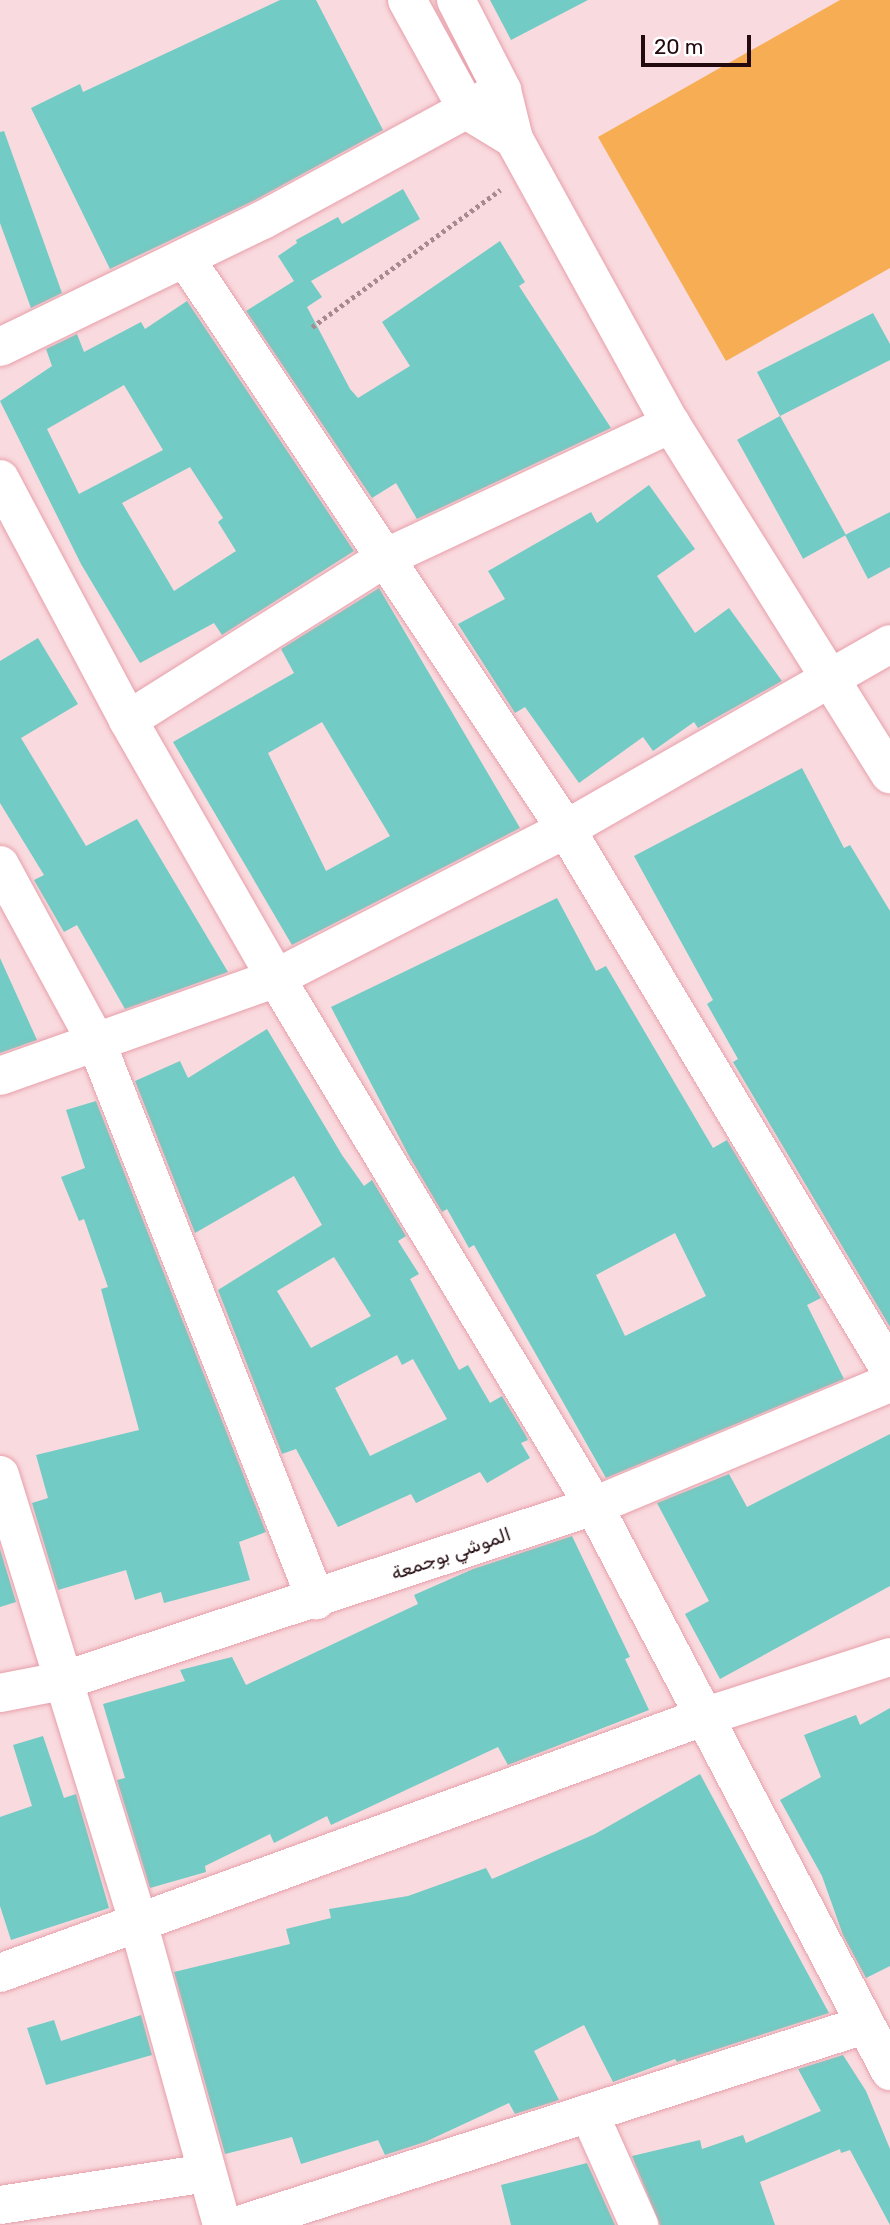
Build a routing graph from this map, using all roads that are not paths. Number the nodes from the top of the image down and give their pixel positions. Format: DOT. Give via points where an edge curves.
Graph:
graph roads {
  1 [pos="407,0"];
  2 [pos="456,0"];
  3 [pos="502,90"];
  4 [pos="468,111"];
  5 [pos="523,152"];
  6 [pos="185,258"];
  7 [pos="0,347"];
  8 [pos="671,424"];
  9 [pos="0,479"];
  10 [pos="385,558"];
  11 [pos="890,644"];
  12 [pos="830,677"];
  13 [pos="128,720"];
  14 [pos="890,774"];
  15 [pos="566,829"];
  16 [pos="0,865"];
  17 [pos="276,978"];
  18 [pos="97,1044"];
  19 [pos="0,1076"];
  20 [pos="890,1370"];
  21 [pos="890,1383"];
  22 [pos="0,1475"];
  23 [pos="594,1506"];
  24 [pos="316,1600"];
  25 [pos="890,1657"];
  26 [pos="62,1681"];
  27 [pos="0,1693"];
  28 [pos="703,1717"];
  29 [pos="138,1922"];
  30 [pos="0,1973"];
  31 [pos="864,2025"];
  32 [pos="890,2071"];
  33 [pos="589,2113"];
  34 [pos="207,2173"];
  35 [pos="0,2205"];
  36 [pos="222,2225"];
  37 [pos="239,2225"];
  38 [pos="639,2225"];
  1 -- 4 [label="street"];
  2 -- 3 [label="street"];
  3 -- 4 [label="street"];
  3 -- 5 [label="street"];
  4 -- 5 [label="street"];
  4 -- 6 [label="street"];
  5 -- 8 [label="street"];
  6 -- 7 [label="street"];
  6 -- 10 [label="street"];
  8 -- 10 [label="street"];
  8 -- 12 [label="street"];
  9 -- 13 [label="street"];
  10 -- 13 [label="street"];
  10 -- 15 [label="street"];
  11 -- 12 [label="street"];
  12 -- 14 [label="street"];
  12 -- 15 [label="street"];
  13 -- 17 [label="street"];
  15 -- 17 [label="street"];
  15 -- 20 [label="street"];
  16 -- 18 [label="street"];
  17 -- 18 [label="street"];
  17 -- 23 [label="street"];
  18 -- 19 [label="street"];
  18 -- 24 [label="street"];
  21 -- 23 [label="street, الموشي بوجمعة"];
  22 -- 26 [label="street"];
  23 -- 24 [label="street, الموشي بوجمعة"];
  23 -- 28 [label="street"];
  24 -- 26 [label="street, الموشي بوجمعة"];
  25 -- 28 [label="street"];
  26 -- 27 [label="street, الموشي بوجمعة"];
  26 -- 29 [label="street"];
  28 -- 29 [label="street"];
  28 -- 31 [label="street"];
  29 -- 30 [label="street"];
  29 -- 34 [label="street"];
  31 -- 32 [label="street"];
  31 -- 33 [label="street"];
  33 -- 37 [label="street"];
  33 -- 38 [label="street"];
  34 -- 35 [label="street"];
  34 -- 36 [label="street"];
}
